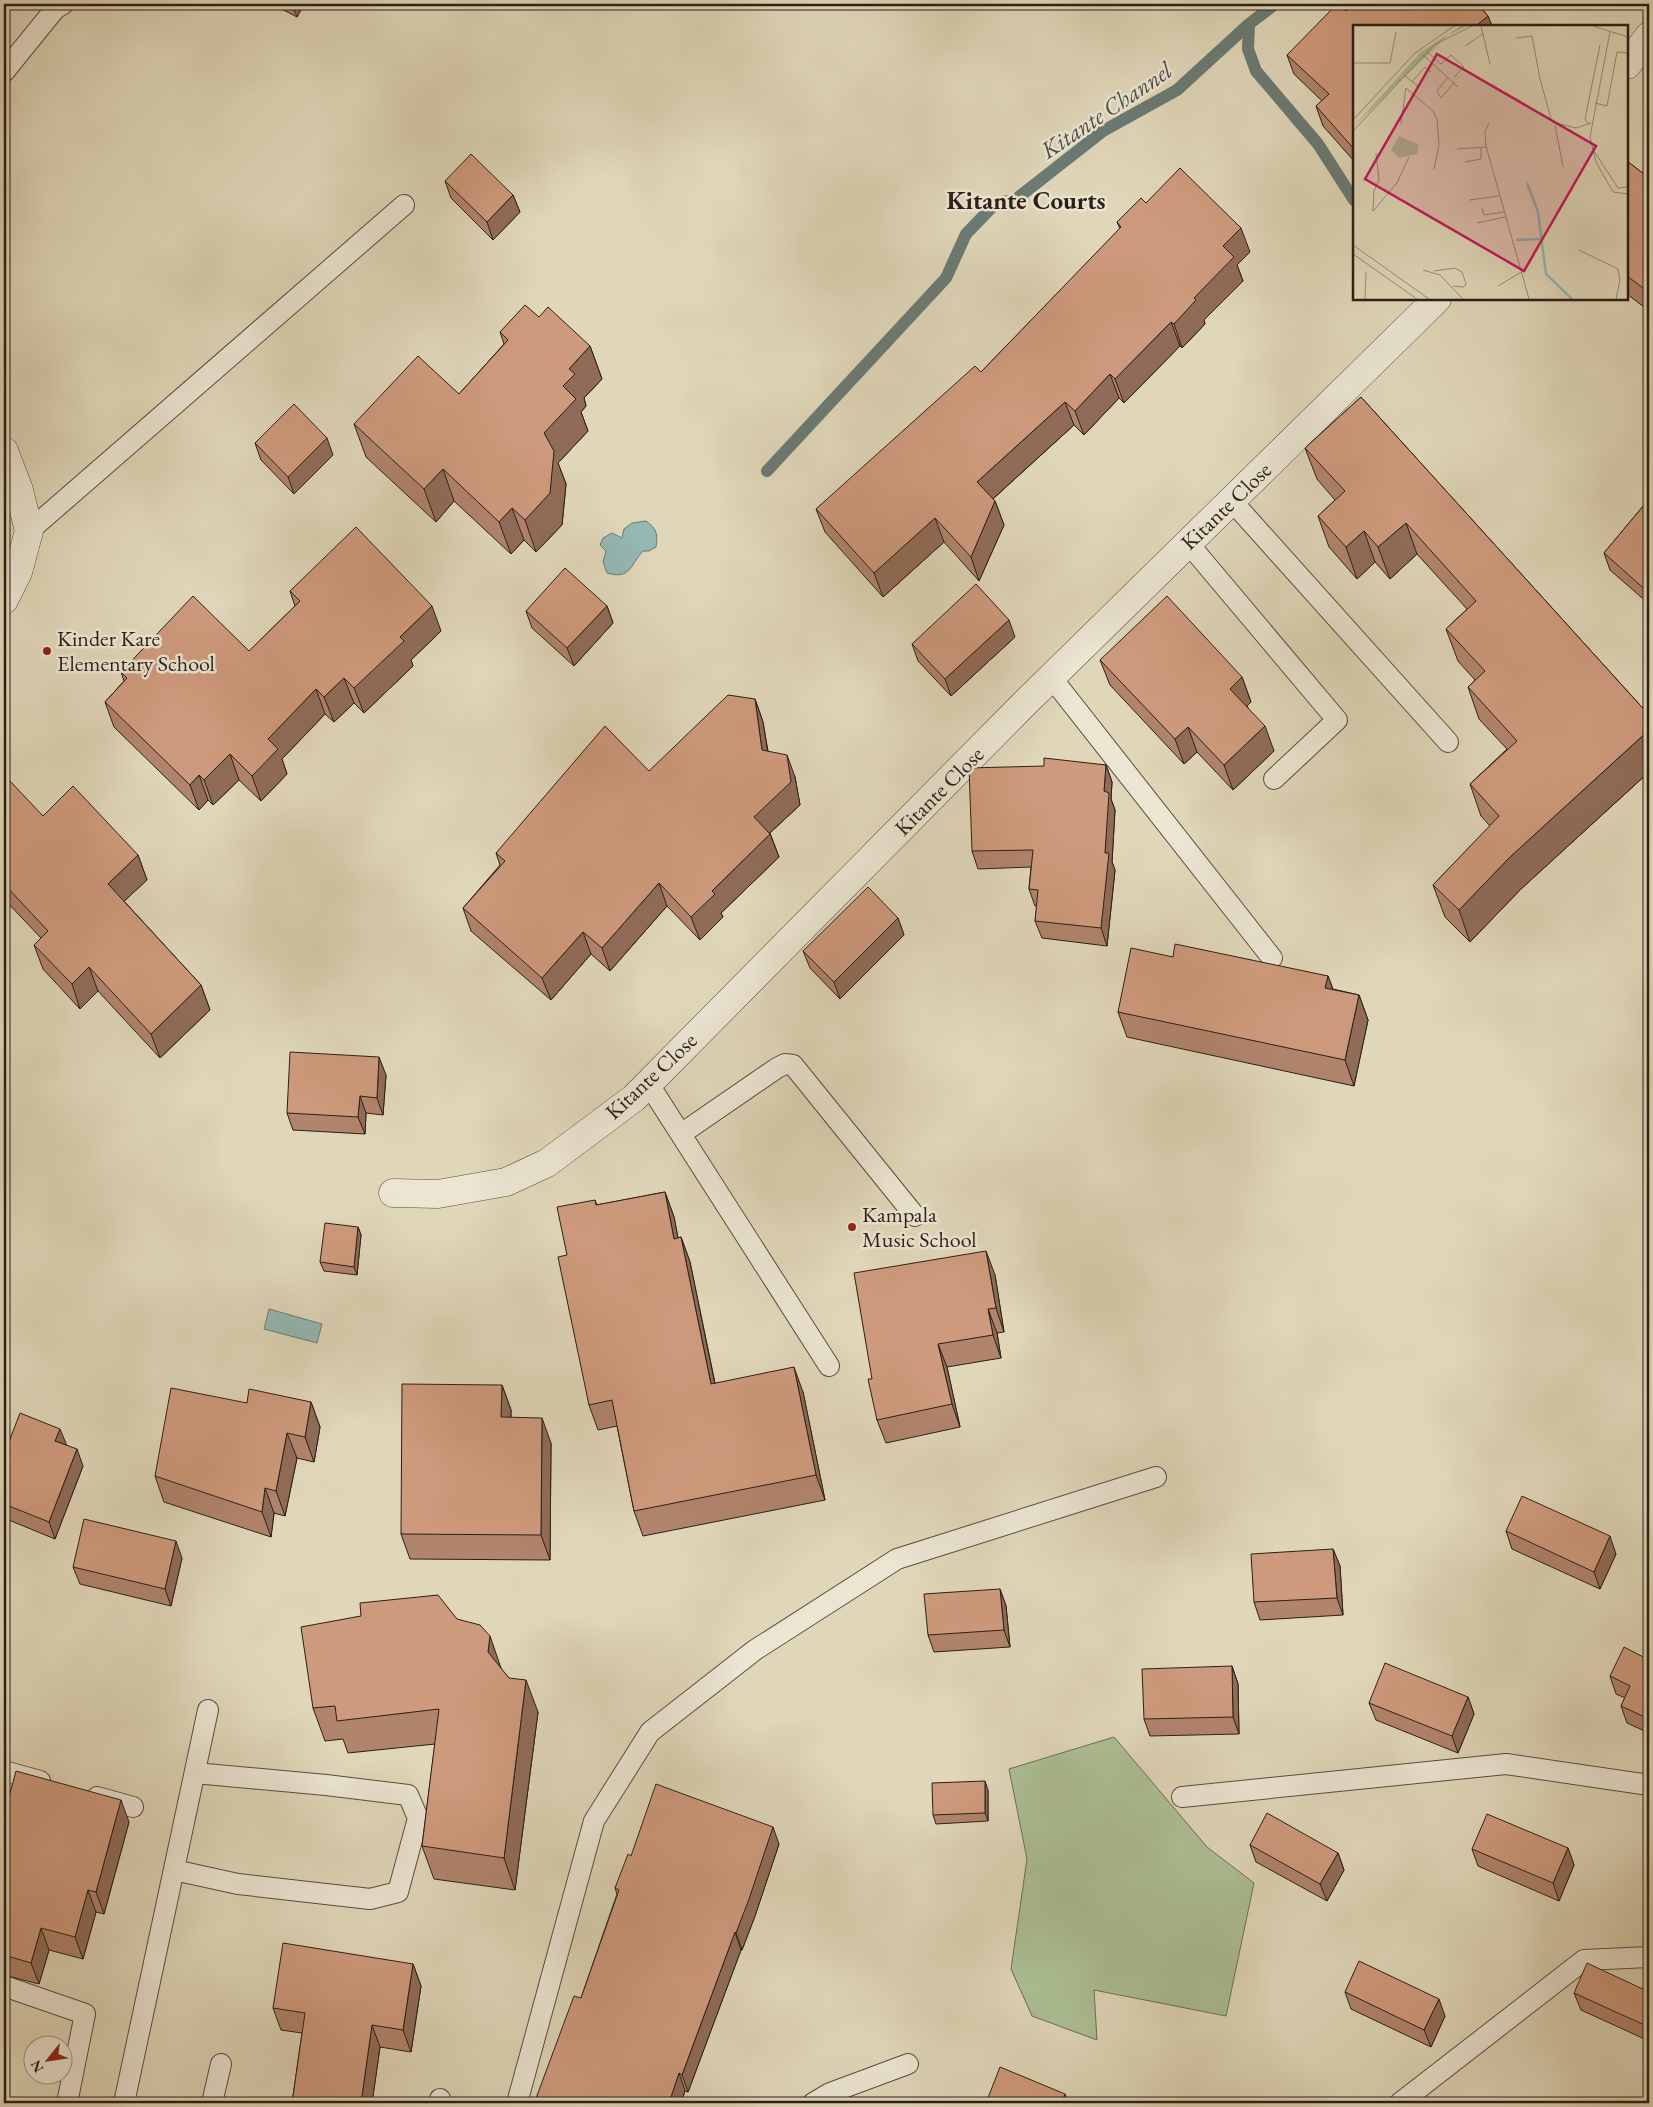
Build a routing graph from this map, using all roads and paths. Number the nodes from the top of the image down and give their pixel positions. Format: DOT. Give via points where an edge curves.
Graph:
graph roads {
  1 [pos="58,5"];
  2 [pos="1649,36"];
  3 [pos="1628,63"];
  4 [pos="4,72"];
  5 [pos="404,205"];
  6 [pos="1436,300"];
  7 [pos="4,451"];
  8 [pos="1232,500"];
  9 [pos="29,531"];
  10 [pos="1188,543"];
  11 [pos="4,600"];
  12 [pos="1051,677"];
  13 [pos="1448,742"];
  14 [pos="1274,780"];
  15 [pos="1272,958"];
  16 [pos="648,1083"];
  17 [pos="681,1134"];
  18 [pos="393,1193"];
  19 [pos="916,1216"];
  20 [pos="829,1366"];
  21 [pos="1156,1477"];
  22 [pos="208,1710"];
  23 [pos="4,1771"];
  24 [pos="195,1773"];
  25 [pos="1649,1785"];
  26 [pos="1182,1797"];
  27 [pos="133,1807"];
  28 [pos="174,1870"];
  29 [pos="1649,1957"];
  30 [pos="4,1986"];
  31 [pos="221,2064"];
  32 [pos="908,2064"];
  33 [pos="67,2103"];
  34 [pos="124,2103"];
  35 [pos="212,2103"];
  36 [pos="517,2103"];
  37 [pos="813,2103"];
  38 [pos="1400,2103"];
  1 -- 4 [label="lane"];
  2 -- 3 [label="street"];
  5 -- 9 [label="lane"];
  6 -- 8 [label="street, Kitante Close"];
  7 -- 9 [label="street" via="20,490"];
  8 -- 10 [label="street, Kitante Close"];
  8 -- 13 [label="lane"];
  9 -- 11 [label="street" via="18,572"];
  10 -- 12 [label="street, Kitante Close"];
  10 -- 14 [label="lane" via="1337,720"];
  12 -- 15 [label="lane"];
  12 -- 16 [label="street, Kitante Close"];
  16 -- 17 [label="lane"];
  16 -- 18 [label="street, Kitante Close" via="634,1098 547,1163 506,1182 438,1194"];
  17 -- 19 [label="lane" via="777,1068 793,1065"];
  17 -- 20 [label="lane"];
  21 -- 36 [label="lane" via="897,1559 755,1650 650,1732 594,1821"];
  22 -- 24 [label="lane"];
  23 -- 27 [label="lane"];
  24 -- 28 [label="lane"];
  24 -- 28 [label="lane" via="408,1796 418,1818 398,1892 370,1899 238,1884"];
  25 -- 26 [label="lane" via="1506,1764"];
  28 -- 34 [label="lane"];
  29 -- 38 [label="lane" via="1584,1960"];
  30 -- 33 [label="lane" via="85,2014"];
  31 -- 35 [label="lane"];
  32 -- 37 [label="lane" via="830,2093"];
}
